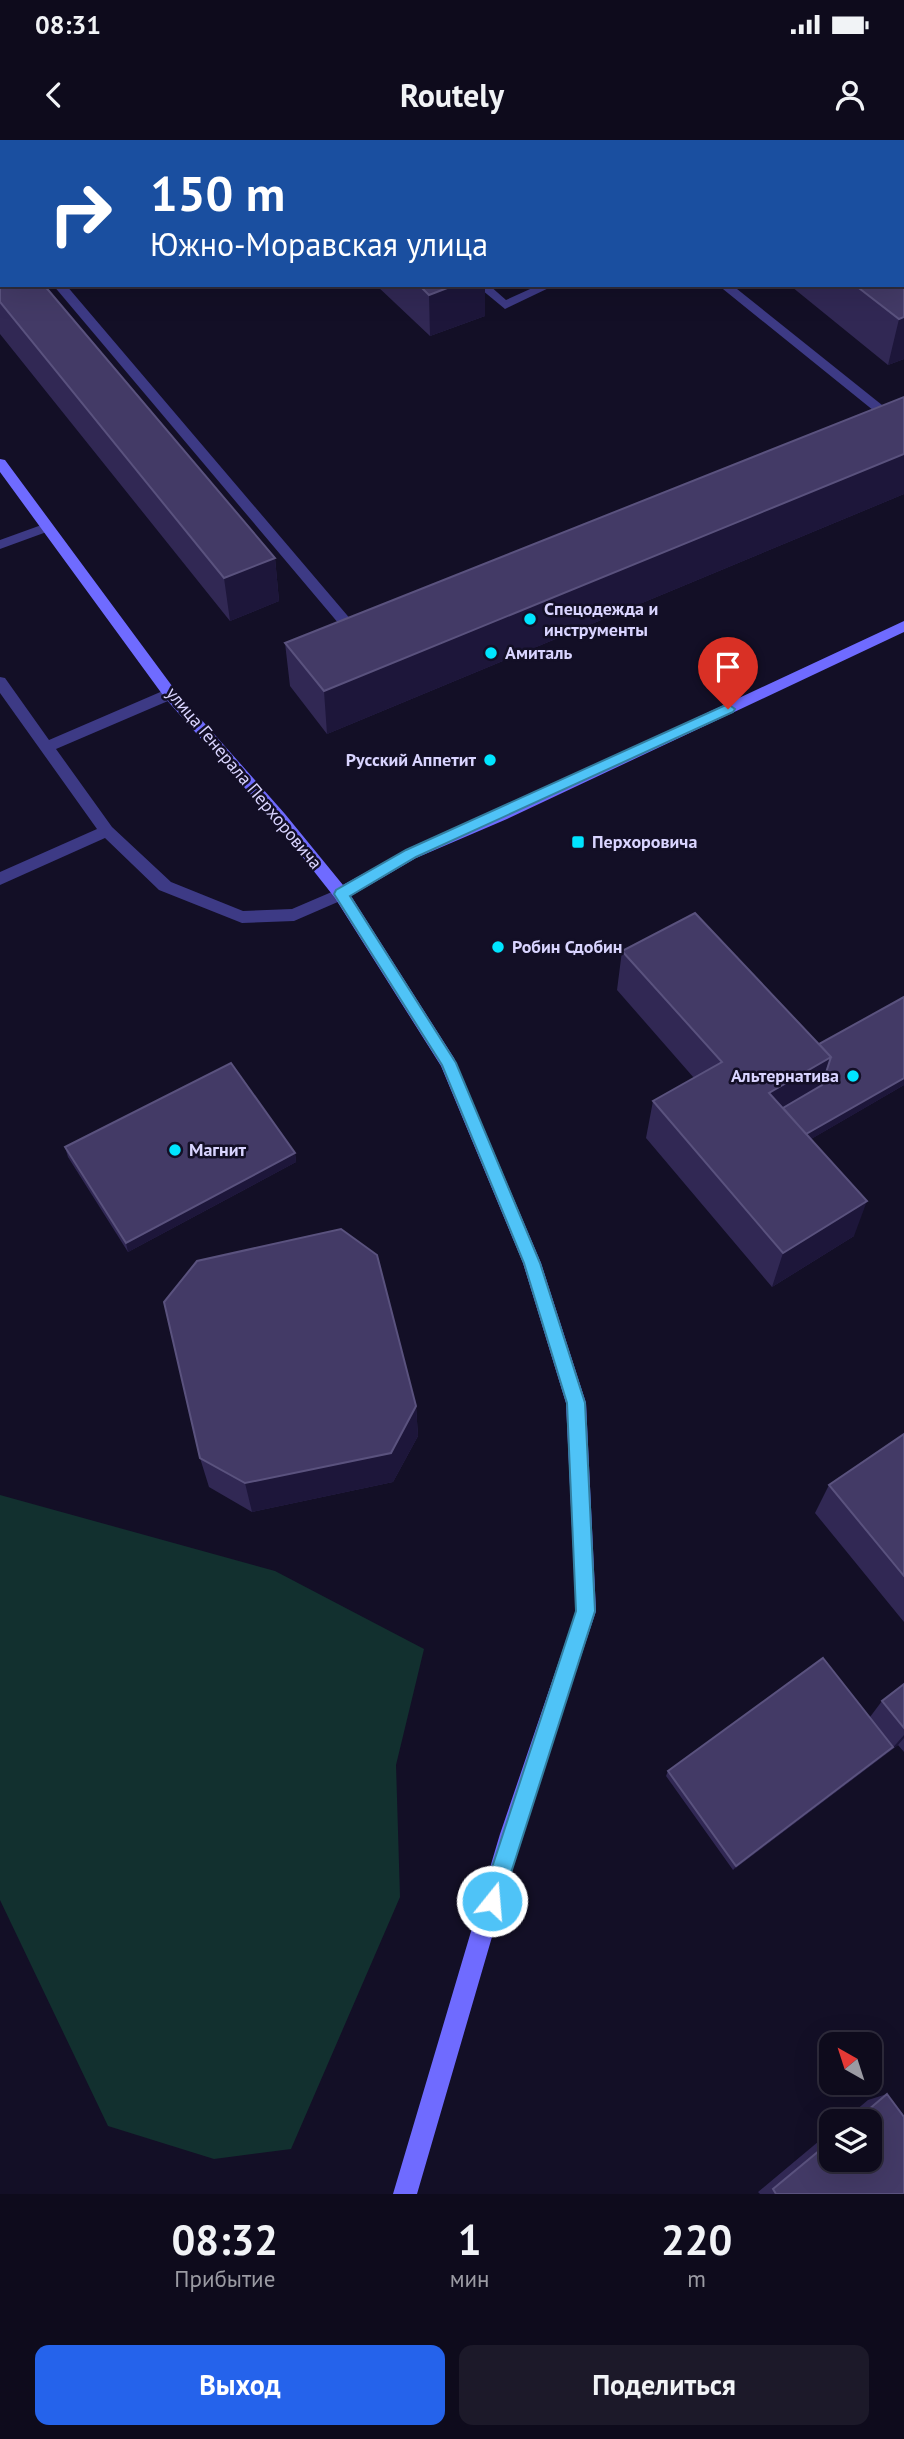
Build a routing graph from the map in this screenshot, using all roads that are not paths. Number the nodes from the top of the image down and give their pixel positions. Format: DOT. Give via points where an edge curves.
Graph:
graph roads {
  1 [pos="61,287"];
  2 [pos="484,287"];
  3 [pos="545,287"];
  4 [pos="726,287"];
  5 [pos="904,410"];
  6 [pos="0,463"];
  7 [pos="47,527"];
  8 [pos="0,545"];
  9 [pos="904,626"];
  10 [pos="368,629"];
  11 [pos="0,682"];
  12 [pos="170,694"];
  13 [pos="46,747"];
  14 [pos="107,831"];
  15 [pos="0,879"];
  16 [pos="341,894"];
  17 [pos="405,2194"];
  1 -- 10 [label="lane" via="355,634"];
  2 -- 3 [label="lane" via="505,305"];
  4 -- 5 [label="lane" via="882,419"];
  6 -- 7 [label="street, улица Генерала Перхоровича"];
  7 -- 8 [label="lane"];
  7 -- 12 [label="street, улица Генерала Перхоровича"];
  9 -- 16 [label="street" via="411,854"];
  11 -- 13 [label="lane"];
  12 -- 13 [label="lane"];
  12 -- 16 [label="street, улица Генерала Перхоровича"];
  13 -- 14 [label="lane"];
  14 -- 15 [label="lane"];
  14 -- 16 [label="lane" via="165,886 242,917 294,915"];
  16 -- 17 [label="street, улица Генерала Перхоровича" via="449,1063 532,1263 576,1403 586,1611 512,1834"];
}
